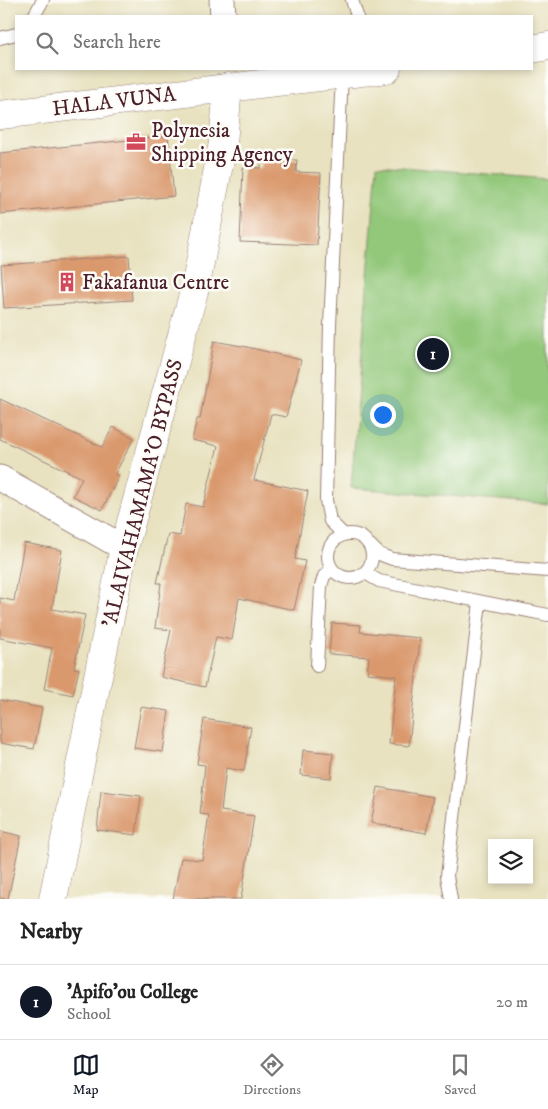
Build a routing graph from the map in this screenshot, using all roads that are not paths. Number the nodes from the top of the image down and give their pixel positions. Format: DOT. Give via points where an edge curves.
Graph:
graph roads {
  1 [pos="43,0"];
  2 [pos="222,0"];
  3 [pos="352,0"];
  4 [pos="35,15"];
  5 [pos="223,15"];
  6 [pos="357,15"];
  7 [pos="15,34"];
  8 [pos="0,38"];
  9 [pos="548,46"];
  10 [pos="533,49"];
  11 [pos="371,70"];
  12 [pos="342,75"];
  13 [pos="227,78"];
  14 [pos="0,115"];
  15 [pos="0,478"];
  16 [pos="344,534"];
  17 [pos="370,545"];
  18 [pos="124,548"];
  19 [pos="332,569"];
  20 [pos="548,571"];
  21 [pos="365,573"];
  22 [pos="480,602"];
  23 [pos="548,615"];
  24 [pos="317,666"];
  25 [pos="53,899"];
  26 [pos="451,899"];
  1 -- 4 [label="lane"];
  2 -- 5 [label="street"];
  3 -- 6 [label="lane"];
  7 -- 8 [label="lane"];
  9 -- 10 [label="main road"];
  11 -- 12 [label="main road, HALA VUNA"];
  12 -- 13 [label="main road, HALA VUNA"];
  12 -- 16 [label="lane" via="330,325 326,500 330,521"];
  13 -- 14 [label="main road, HALA VUNA"];
  13 -- 18 [label="main road, 'ALAIVAHAMAMA'O BYPASS" via="223,142 196,284"];
  15 -- 18 [label="street"];
  16 -- 17 [label="lane" via="359,535"];
  16 -- 19 [label="lane" via="331,543 329,563"];
  17 -- 20 [label="lane" via="379,554 392,559"];
  17 -- 21 [label="lane" via="373,560"];
  18 -- 25 [label="main road, 'ALAIVAHAMAMA'O BYPASS"];
  19 -- 21 [label="lane" via="350,578"];
  19 -- 24 [label="lane" via="324,576 321,586"];
  21 -- 22 [label="lane" via="379,581"];
  22 -- 23 [label="lane"];
  22 -- 26 [label="lane" via="447,876"];
}
